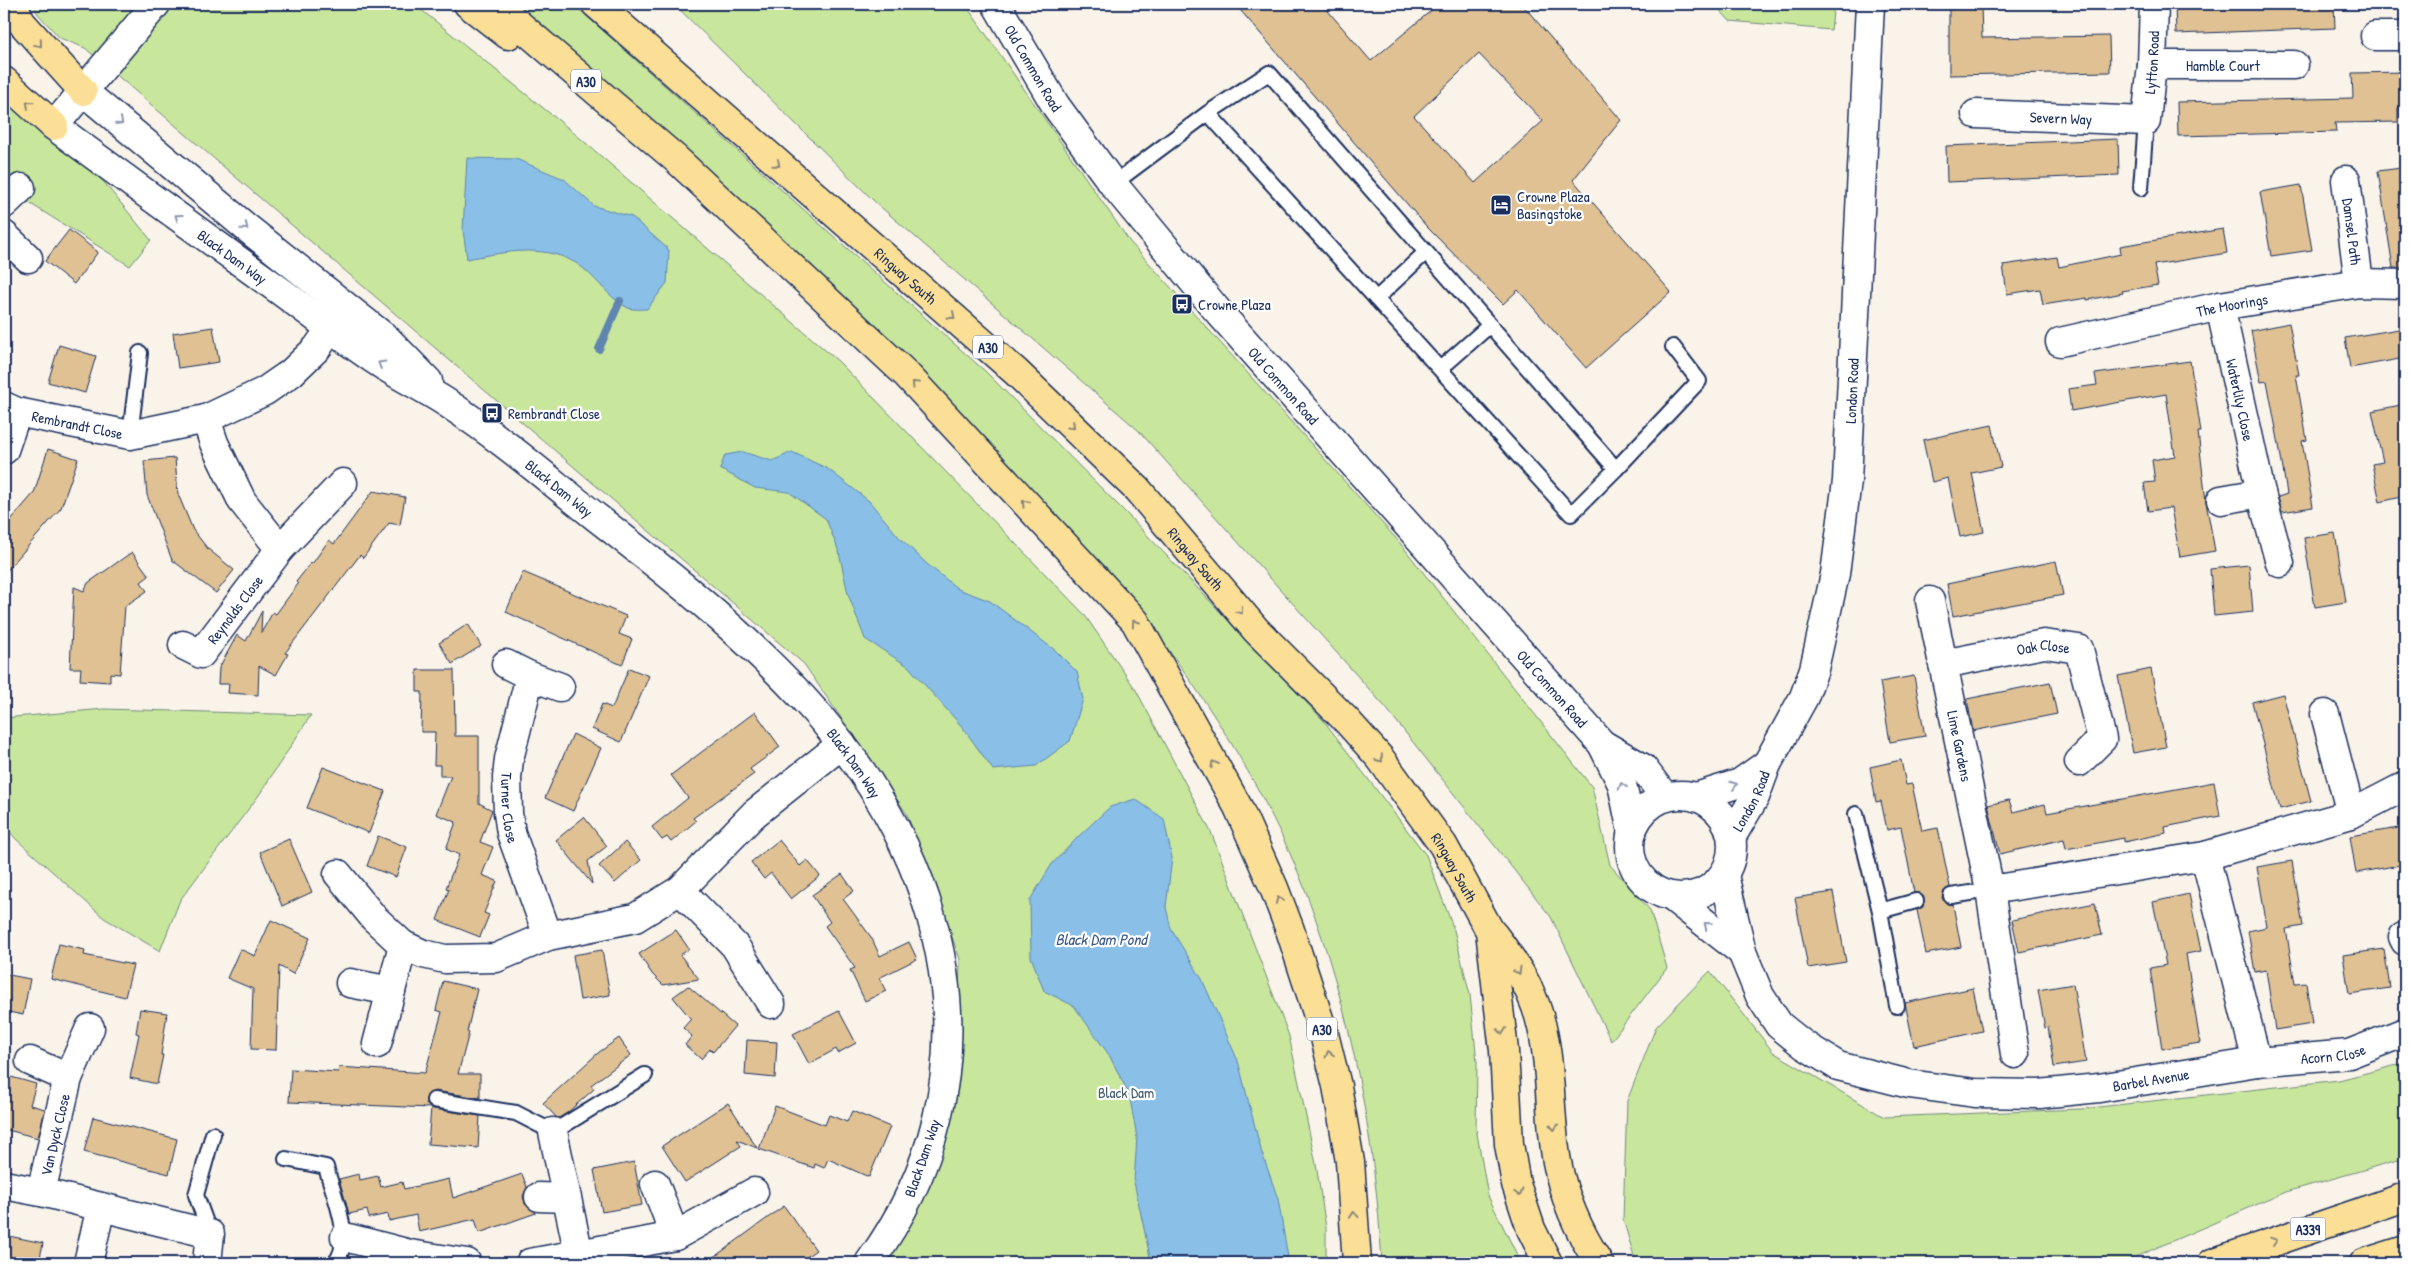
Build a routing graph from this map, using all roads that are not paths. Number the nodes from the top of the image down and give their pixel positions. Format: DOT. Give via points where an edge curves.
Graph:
graph roads {
  1 [pos="13,4"];
  2 [pos="156,4"];
  3 [pos="468,4"];
  4 [pos="495,4"];
  5 [pos="596,4"];
  6 [pos="623,4"];
  7 [pos="996,4"];
  8 [pos="1870,4"];
  9 [pos="2154,4"];
  10 [pos="2375,36"];
  11 [pos="2405,36"];
  12 [pos="2152,65"];
  13 [pos="2294,65"];
  14 [pos="4,81"];
  15 [pos="83,91"];
  16 [pos="1208,113"];
  17 [pos="1976,114"];
  18 [pos="2146,120"];
  19 [pos="54,126"];
  20 [pos="750,140"];
  21 [pos="676,158"];
  22 [pos="2346,180"];
  23 [pos="1113,184"];
  24 [pos="2142,188"];
  25 [pos="4,234"];
  26 [pos="1426,252"];
  27 [pos="28,258"];
  28 [pos="2359,283"];
  29 [pos="2405,284"];
  30 [pos="1376,299"];
  31 [pos="347,306"];
  32 [pos="2220,306"];
  33 [pos="1490,325"];
  34 [pos="331,328"];
  35 [pos="2060,342"];
  36 [pos="1673,348"];
  37 [pos="140,353"];
  38 [pos="1440,369"];
  39 [pos="453,406"];
  40 [pos="10,409"];
  41 [pos="206,419"];
  42 [pos="130,435"];
  43 [pos="4,450"];
  44 [pos="1616,469"];
  45 [pos="343,483"];
  46 [pos="2261,493"];
  47 [pos="2221,500"];
  48 [pos="280,549"];
  49 [pos="2280,563"];
  50 [pos="1930,601"];
  51 [pos="183,644"];
  52 [pos="506,664"];
  53 [pos="1943,664"];
  54 [pos="530,676"];
  55 [pos="560,687"];
  56 [pos="2325,714"];
  57 [pos="842,744"];
  58 [pos="1602,744"];
  59 [pos="2079,762"];
  60 [pos="1767,764"];
  61 [pos="2405,786"];
  62 [pos="1665,797"];
  63 [pos="1696,797"];
  64 [pos="1856,814"];
  65 [pos="2351,814"];
  66 [pos="1632,832"];
  67 [pos="1732,836"];
  68 [pos="2205,856"];
  69 [pos="338,874"];
  70 [pos="1724,875"];
  71 [pos="680,890"];
  72 [pos="1990,890"];
  73 [pos="1951,896"];
  74 [pos="1672,897"];
  75 [pos="1916,901"];
  76 [pos="1880,911"];
  77 [pos="1490,931"];
  78 [pos="548,936"];
  79 [pos="403,945"];
  80 [pos="736,946"];
  81 [pos="1742,952"];
  82 [pos="761,958"];
  83 [pos="350,984"];
  84 [pos="391,991"];
  85 [pos="771,1004"];
  86 [pos="1897,1006"];
  87 [pos="90,1028"];
  88 [pos="2405,1032"];
  89 [pos="377,1044"];
  90 [pos="2015,1054"];
  91 [pos="30,1062"];
  92 [pos="2257,1062"];
  93 [pos="645,1075"];
  94 [pos="68,1078"];
  95 [pos="434,1100"];
  96 [pos="553,1132"];
  97 [pos="213,1134"];
  98 [pos="286,1159"];
  99 [pos="655,1184"];
  100 [pos="4,1185"];
  101 [pos="41,1192"];
  102 [pos="754,1192"];
  103 [pos="538,1197"];
  104 [pos="2405,1197"];
  105 [pos="566,1198"];
  106 [pos="101,1207"];
  107 [pos="210,1234"];
  108 [pos="675,1236"];
  109 [pos="345,1237"];
  110 [pos="2405,1250"];
  111 [pos="579,1254"];
  112 [pos="408,1259"];
  113 [pos="88,1263"];
  114 [pos="206,1263"];
  115 [pos="336,1263"];
  116 [pos="467,1263"];
  117 [pos="530,1263"];
  118 [pos="869,1263"];
  119 [pos="1357,1263"];
  120 [pos="1548,1263"];
  121 [pos="1599,1263"];
  122 [pos="2212,1263"];
  123 [pos="2364,1263"];
  1 -- 15 [label="main road, one-way" via="21,22"];
  2 -- 15 [label="street"];
  3 -- 21 [label="main road"];
  4 -- 21 [label="main road, A30"];
  5 -- 20 [label="main road, Ringway South / A30"];
  6 -- 20 [label="main road"];
  7 -- 23 [label="street, Old Common Road" via="1056,106"];
  8 -- 60 [label="street, London Road" via="1847,481 1835,574 1814,669 1804,697"];
  9 -- 12 [label="street, Lytton Road"];
  10 -- 11 [label="street"];
  12 -- 13 [label="street, Hamble Court"];
  12 -- 18 [label="street, Lytton Road"];
  19 -- 14 [label="main road, one-way"];
  15 -- 19 [label="street"];
  15 -- 31 [label="street, Black Dam Way, one-way" via="247,228"];
  16 -- 23 [label="lane"];
  16 -- 26 [label="lane" via="1269,73"];
  16 -- 30 [label="lane"];
  17 -- 18 [label="street, Severn Way"];
  18 -- 24 [label="lane"];
  34 -- 19 [label="street, Black Dam Way, one-way"];
  20 -- 77 [label="main road, Ringway South / A30, one-way" via="1016,372 1137,489 1256,630 1380,758 1443,844"];
  119 -- 21 [label="main road, A30, one-way" via="1350,1162 1337,1086 1324,1034 1290,930 1238,807 1135,621 906,374"];
  22 -- 28 [label="street, Damsel Path"];
  23 -- 58 [label="street, Old Common Road" via="1216,309"];
  25 -- 27 [label="street"];
  26 -- 30 [label="lane"];
  26 -- 33 [label="lane"];
  28 -- 29 [label="street, The Moorings"];
  28 -- 32 [label="street, The Moorings"];
  30 -- 38 [label="lane"];
  31 -- 34 [label="street, Rembrandt Close"];
  31 -- 39 [label="street, Black Dam Way" via="388,340"];
  32 -- 35 [label="street, The Moorings"];
  32 -- 46 [label="street, Waterlily Close"];
  33 -- 38 [label="lane"];
  33 -- 44 [label="lane"];
  39 -- 34 [label="street, Black Dam Way, one-way" via="373,359"];
  34 -- 41 [label="street, Rembrandt Close" via="317,348 290,373 265,391"];
  36 -- 44 [label="lane" via="1699,380"];
  37 -- 42 [label="lane"];
  38 -- 44 [label="lane" via="1571,514"];
  39 -- 57 [label="street, Black Dam Way" via="652,561 746,643 804,699"];
  40 -- 42 [label="street, Rembrandt Close"];
  40 -- 43 [label="street"];
  41 -- 42 [label="street, Rembrandt Close"];
  41 -- 48 [label="street" via="242,501"];
  45 -- 48 [label="street, Reynolds Close"];
  46 -- 47 [label="street"];
  46 -- 49 [label="street, Waterlily Close"];
  48 -- 51 [label="street, Reynolds Close" via="201,654"];
  50 -- 53 [label="street, Lime Gardens"];
  52 -- 54 [label="street"];
  53 -- 59 [label="street, Oak Close" via="2044,644 2079,649 2102,739"];
  53 -- 72 [label="street, Lime Gardens"];
  54 -- 55 [label="street"];
  54 -- 78 [label="street, Turner Close" via="509,759 507,805 511,833"];
  56 -- 65 [label="street"];
  57 -- 71 [label="street" via="754,814"];
  57 -- 118 [label="street, Black Dam Way" via="893,820 925,892 943,962 948,1018 944,1080 933,1133 909,1199"];
  58 -- 62 [label="street, Old Common Road" via="1643,768"];
  66 -- 58 [label="street, Old Common Road, one-way" via="1622,784"];
  63 -- 60 [label="street, London Road, one-way" via="1740,783"];
  60 -- 67 [label="street, London Road" via="1755,797"];
  61 -- 65 [label="street"];
  62 -- 63 [label="street" via="1676,794"];
  62 -- 66 [label="street" via="1643,812"];
  63 -- 67 [label="street" via="1714,806 1726,820"];
  64 -- 76 [label="lane"];
  65 -- 68 [label="street"];
  66 -- 74 [label="street" via="1630,851 1634,867 1645,882"];
  67 -- 70 [label="street" via="1730,863"];
  68 -- 72 [label="street"];
  68 -- 92 [label="street"];
  69 -- 79 [label="street" via="374,918"];
  70 -- 74 [label="street" via="1711,888 1696,895"];
  70 -- 81 [label="street, Barbel Avenue"];
  71 -- 78 [label="street" via="635,918"];
  71 -- 80 [label="street"];
  72 -- 73 [label="lane"];
  72 -- 90 [label="street, Lime Gardens"];
  81 -- 74 [label="street, Barbel Avenue, one-way"];
  75 -- 76 [label="lane"];
  76 -- 86 [label="lane"];
  77 -- 120 [label="main road, Ringway South / A30, one-way" via="1504,1051 1509,1144 1523,1207"];
  77 -- 121 [label="main road, one-way" via="1515,964 1539,1016 1550,1075 1554,1138 1562,1184 1579,1227"];
  78 -- 79 [label="street" via="496,958 478,960 445,959"];
  79 -- 84 [label="street"];
  80 -- 82 [label="street"];
  80 -- 85 [label="street"];
  81 -- 92 [label="street, Barbel Avenue" via="1760,996 1779,1025 1804,1045 1838,1066 1909,1084 1975,1093 2039,1094 2100,1088"];
  83 -- 84 [label="street"];
  84 -- 89 [label="street"];
  87 -- 94 [label="street, Van Dyck Close"];
  88 -- 92 [label="street, Acorn Close" via="2349,1054"];
  91 -- 94 [label="street, Van Dyck Close"];
  93 -- 96 [label="lane"];
  94 -- 101 [label="street, Van Dyck Close"];
  95 -- 96 [label="lane" via="516,1113"];
  96 -- 105 [label="street"];
  97 -- 107 [label="lane" via="196,1195"];
  98 -- 109 [label="lane" via="326,1167"];
  99 -- 108 [label="street"];
  100 -- 101 [label="street, Van Dyck Close"];
  101 -- 106 [label="street, Van Dyck Close"];
  102 -- 108 [label="street"];
  103 -- 105 [label="street"];
  122 -- 104 [label="main road, A339, one-way"];
  105 -- 111 [label="street"];
  106 -- 107 [label="street, Van Dyck Close"];
  106 -- 113 [label="street"];
  107 -- 114 [label="street"];
  108 -- 111 [label="street"];
  109 -- 112 [label="street"];
  109 -- 115 [label="lane"];
  110 -- 123 [label="main road"];
  111 -- 117 [label="street"];
  112 -- 116 [label="street"];
}
